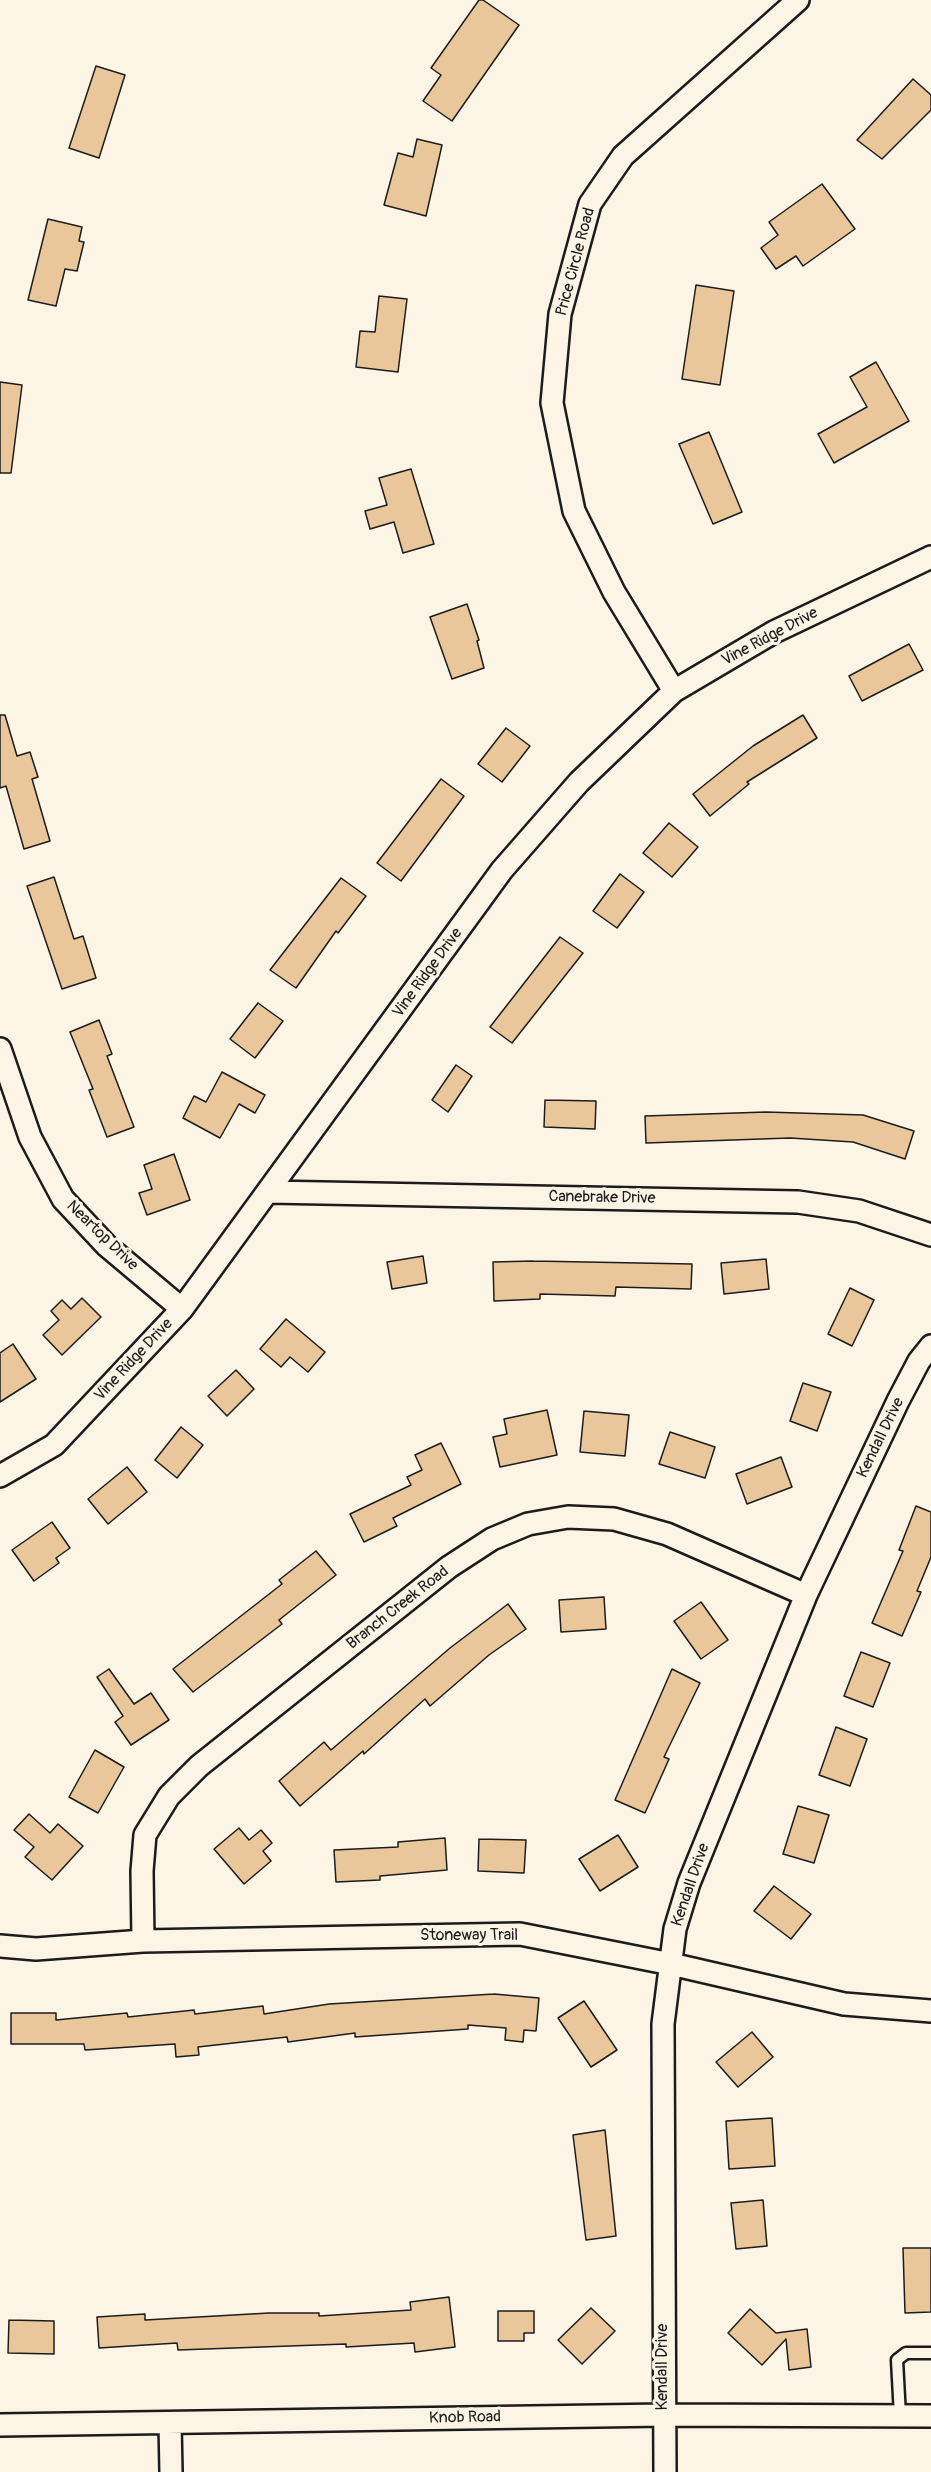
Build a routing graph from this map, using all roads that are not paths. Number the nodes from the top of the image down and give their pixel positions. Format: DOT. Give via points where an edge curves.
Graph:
graph roads {
  1 [pos="798,0"];
  2 [pos="931,557"];
  3 [pos="674,691"];
  4 [pos="0,1049"];
  5 [pos="269,1192"];
  6 [pos="931,1235"];
  7 [pos="182,1309"];
  8 [pos="931,1346"];
  9 [pos="0,1476"];
  10 [pos="806,1595"];
  11 [pos="143,1941"];
  12 [pos="0,1946"];
  13 [pos="671,1964"];
  14 [pos="931,2011"];
  15 [pos="931,2353"];
  16 [pos="663,2415"];
  17 [pos="900,2416"];
  18 [pos="931,2416"];
  19 [pos="170,2423"];
  20 [pos="0,2425"];
  21 [pos="171,2472"];
  22 [pos="664,2472"];
  1 -- 3 [label="street, Price Circle Road" via="623,156 590,204 560,314 552,403 574,511 614,592"];
  2 -- 3 [label="street, Vine Ridge Drive" via="774,632"];
  3 -- 5 [label="street, Vine Ridge Drive" via="579,782 502,870"];
  4 -- 7 [label="street, Neartop Drive" via="30,1137 63,1199 107,1246"];
  5 -- 6 [label="street, Canebrake Drive" via="798,1202 859,1210"];
  5 -- 7 [label="street, Vine Ridge Drive"];
  7 -- 9 [label="street, Vine Ridge Drive" via="54,1445"];
  8 -- 10 [label="street, Kendall Drive" via="898,1401"];
  10 -- 11 [label="street, Branch Creek Road" via="667,1534 614,1519 568,1517 528,1524 492,1539 449,1567 199,1766 169,1796 145,1835"];
  10 -- 13 [label="street, Kendall Drive" via="689,1883 675,1929"];
  11 -- 12 [label="street, Stoneway Trail" via="36,1949"];
  11 -- 13 [label="street, Stoneway Trail" via="520,1934"];
  13 -- 14 [label="street, Stoneway Trail" via="844,2004"];
  13 -- 16 [label="street, Kendall Drive" via="663,2024"];
  15 -- 17 [label="lane" via="906,2353 897,2360"];
  16 -- 17 [label="street, Knob Road"];
  16 -- 19 [label="street, Knob Road"];
  16 -- 22 [label="street, Kendall Drive"];
  17 -- 18 [label="street, Knob Road"];
  19 -- 20 [label="street, Knob Road"];
  19 -- 21 [label="street"];
}
